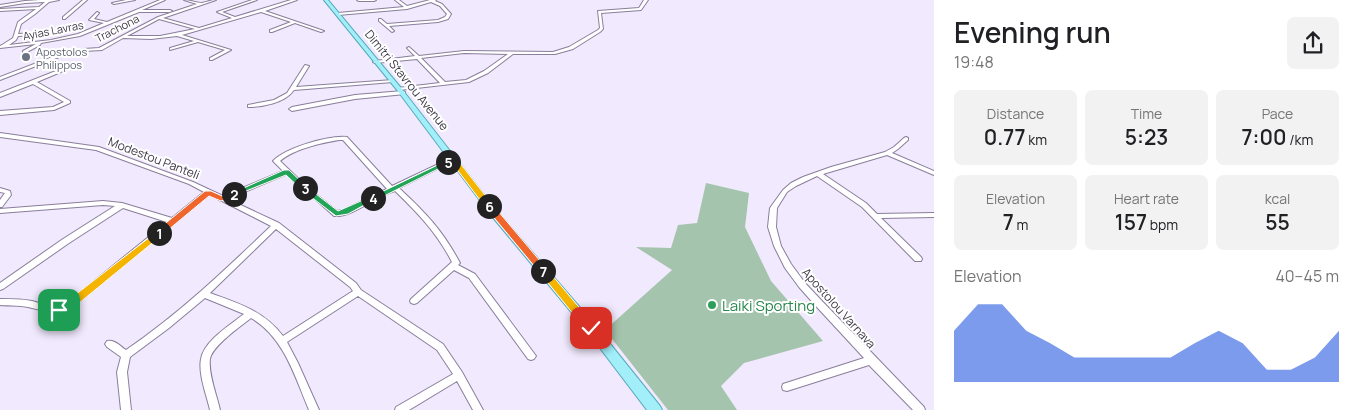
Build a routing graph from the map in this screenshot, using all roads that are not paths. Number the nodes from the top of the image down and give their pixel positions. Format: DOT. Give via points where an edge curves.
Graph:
graph roads {
  1 [pos="49,0"];
  2 [pos="57,0"];
  3 [pos="85,0"];
  4 [pos="133,0"];
  5 [pos="150,0"];
  6 [pos="162,0"];
  7 [pos="183,0"];
  8 [pos="214,0"];
  9 [pos="255,0"];
  10 [pos="295,0"];
  11 [pos="326,0"];
  12 [pos="359,0"];
  13 [pos="374,0"];
  14 [pos="397,0"];
  15 [pos="433,0"];
  16 [pos="646,0"];
  17 [pos="114,3"];
  18 [pos="199,4"];
  19 [pos="0,8"];
  20 [pos="40,8"];
  21 [pos="407,8"];
  22 [pos="138,11"];
  23 [pos="261,11"];
  24 [pos="175,12"];
  25 [pos="97,13"];
  26 [pos="338,14"];
  27 [pos="416,17"];
  28 [pos="64,18"];
  29 [pos="159,18"];
  30 [pos="235,18"];
  31 [pos="380,20"];
  32 [pos="294,22"];
  33 [pos="110,23"];
  34 [pos="420,23"];
  35 [pos="387,25"];
  36 [pos="199,29"];
  37 [pos="271,31"];
  38 [pos="322,31"];
  39 [pos="392,31"];
  40 [pos="37,34"];
  41 [pos="16,35"];
  42 [pos="178,35"];
  43 [pos="121,38"];
  44 [pos="197,40"];
  45 [pos="41,43"];
  46 [pos="2,47"];
  47 [pos="409,48"];
  48 [pos="172,49"];
  49 [pos="84,50"];
  50 [pos="26,52"];
  51 [pos="70,52"];
  52 [pos="511,54"];
  53 [pos="212,58"];
  54 [pos="419,58"];
  55 [pos="376,62"];
  56 [pos="73,66"];
  57 [pos="307,66"];
  58 [pos="0,79"];
  59 [pos="393,81"];
  60 [pos="33,82"];
  61 [pos="443,83"];
  62 [pos="292,89"];
  63 [pos="401,91"];
  64 [pos="0,95"];
  65 [pos="250,106"];
  66 [pos="292,109"];
  67 [pos="0,113"];
  68 [pos="0,135"];
  69 [pos="906,139"];
  70 [pos="887,153"];
  71 [pos="453,159"];
  72 [pos="287,172"];
  73 [pos="934,172"];
  74 [pos="819,174"];
  75 [pos="393,189"];
  76 [pos="0,190"];
  77 [pos="208,192"];
  78 [pos="221,199"];
  79 [pos="0,205"];
  80 [pos="122,206"];
  81 [pos="0,210"];
  82 [pos="934,215"];
  83 [pos="874,216"];
  84 [pos="173,222"];
  85 [pos="276,225"];
  86 [pos="918,259"];
  87 [pos="453,266"];
  88 [pos="0,287"];
  89 [pos="358,292"];
  90 [pos="205,295"];
  91 [pos="414,301"];
  92 [pos="0,302"];
  93 [pos="251,313"];
  94 [pos="282,341"];
  95 [pos="110,344"];
  96 [pos="126,355"];
  97 [pos="531,356"];
  98 [pos="871,360"];
  99 [pos="459,375"];
  100 [pos="787,386"];
  101 [pos="126,410"];
  102 [pos="215,410"];
  103 [pos="314,410"];
  104 [pos="400,410"];
  105 [pos="478,410"];
  106 [pos="655,410"];
  107 [pos="920,410"];
  1 -- 2 [label="street"];
  1 -- 19 [label="street"];
  1 -- 20 [label="street"];
  3 -- 28 [label="street"];
  4 -- 17 [label="street"];
  5 -- 6 [label="street"];
  6 -- 22 [label="street, Ayias Lavras"];
  7 -- 18 [label="street"];
  8 -- 18 [label="street, Trachona"];
  9 -- 30 [label="street" via="219,12"];
  10 -- 23 [label="street"];
  11 -- 26 [label="main road, Dimitri Stavrou Avenue"];
  12 -- 13 [label="street"];
  14 -- 21 [label="street"];
  15 -- 21 [label="street"];
  15 -- 34 [label="street" via="449,16"];
  16 -- 52 [label="street" via="640,9 599,12 602,28 571,48 547,54"];
  18 -- 24 [label="street, Trachona"];
  19 -- 20 [label="street"];
  20 -- 41 [label="street" via="19,23"];
  21 -- 26 [label="street"];
  22 -- 24 [label="street"];
  22 -- 33 [label="street, Ayias Lavras"];
  23 -- 30 [label="street"];
  23 -- 32 [label="street"];
  24 -- 29 [label="street, Trachona"];
  25 -- 33 [label="street" via="91,20"];
  26 -- 55 [label="main road, Dimitri Stavrou Avenue"];
  27 -- 34 [label="street"];
  29 -- 36 [label="street"];
  29 -- 43 [label="street, Trachona"];
  30 -- 36 [label="street"];
  31 -- 35 [label="street"];
  32 -- 37 [label="street"];
  32 -- 38 [label="street"];
  33 -- 45 [label="street, Ayias Lavras" via="78,35"];
  34 -- 35 [label="street"];
  35 -- 39 [label="street"];
  36 -- 42 [label="street"];
  40 -- 41 [label="street"];
  41 -- 46 [label="street"];
  42 -- 43 [label="street"];
  42 -- 44 [label="street"];
  43 -- 49 [label="street, Trachona" via="100,49"];
  44 -- 48 [label="street"];
  44 -- 53 [label="street" via="229,50"];
  45 -- 46 [label="street, Ayias Lavras"];
  45 -- 50 [label="street"];
  47 -- 54 [label="street"];
  51 -- 58 [label="street"];
  52 -- 54 [label="street" via="464,52"];
  52 -- 61 [label="street" via="467,81"];
  54 -- 55 [label="street"];
  54 -- 61 [label="street"];
  55 -- 59 [label="main road, Dimitri Stavrou Avenue"];
  56 -- 60 [label="street"];
  57 -- 62 [label="street"];
  59 -- 62 [label="street"];
  59 -- 63 [label="main road, Dimitri Stavrou Avenue"];
  60 -- 64 [label="street"];
  60 -- 67 [label="street" via="68,102 56,108"];
  61 -- 63 [label="street"];
  62 -- 65 [label="street" via="273,101"];
  63 -- 66 [label="street"];
  63 -- 71 [label="main road, Dimitri Stavrou Avenue"];
  68 -- 77 [label="street, Modestou Panteli" via="97,148"];
  69 -- 70 [label="street, Apostolou Varnava"];
  70 -- 73 [label="street"];
  70 -- 74 [label="street, Apostolou Varnava"];
  71 -- 75 [label="street"];
  71 -- 106 [label="main road, Dimitri Stavrou Avenue"];
  72 -- 75 [label="street" via="336,214"];
  72 -- 75 [label="street" via="276,159 333,138 345,138"];
  72 -- 78 [label="street"];
  74 -- 83 [label="street"];
  74 -- 98 [label="street, Apostolou Varnava" via="797,183 780,196 773,217 773,234 794,275"];
  75 -- 87 [label="street" via="426,215 447,243 456,263"];
  76 -- 79 [label="street" via="8,192 8,195"];
  77 -- 78 [label="street, Modestou Panteli"];
  77 -- 84 [label="street"];
  78 -- 85 [label="street, Modestou Panteli"];
  80 -- 81 [label="street" via="103,203"];
  80 -- 84 [label="street"];
  80 -- 88 [label="street"];
  82 -- 83 [label="street"];
  83 -- 86 [label="street"];
  84 -- 92 [label="street" via="70,305 48,310 31,304"];
  85 -- 89 [label="street, Modestou Panteli"];
  85 -- 90 [label="street"];
  87 -- 91 [label="street"];
  87 -- 97 [label="street" via="472,276"];
  89 -- 94 [label="street"];
  89 -- 99 [label="street, Modestou Panteli" via="440,347"];
  90 -- 93 [label="street"];
  90 -- 96 [label="street" via="160,333"];
  93 -- 94 [label="street" via="270,326"];
  93 -- 102 [label="street" via="213,345 206,355"];
  94 -- 103 [label="street"];
  95 -- 96 [label="street"];
  96 -- 101 [label="street" via="122,372"];
  98 -- 100 [label="street"];
  98 -- 107 [label="street, Apostolou Varnava"];
  99 -- 104 [label="street"];
  99 -- 105 [label="street, Modestou Panteli"];
}
